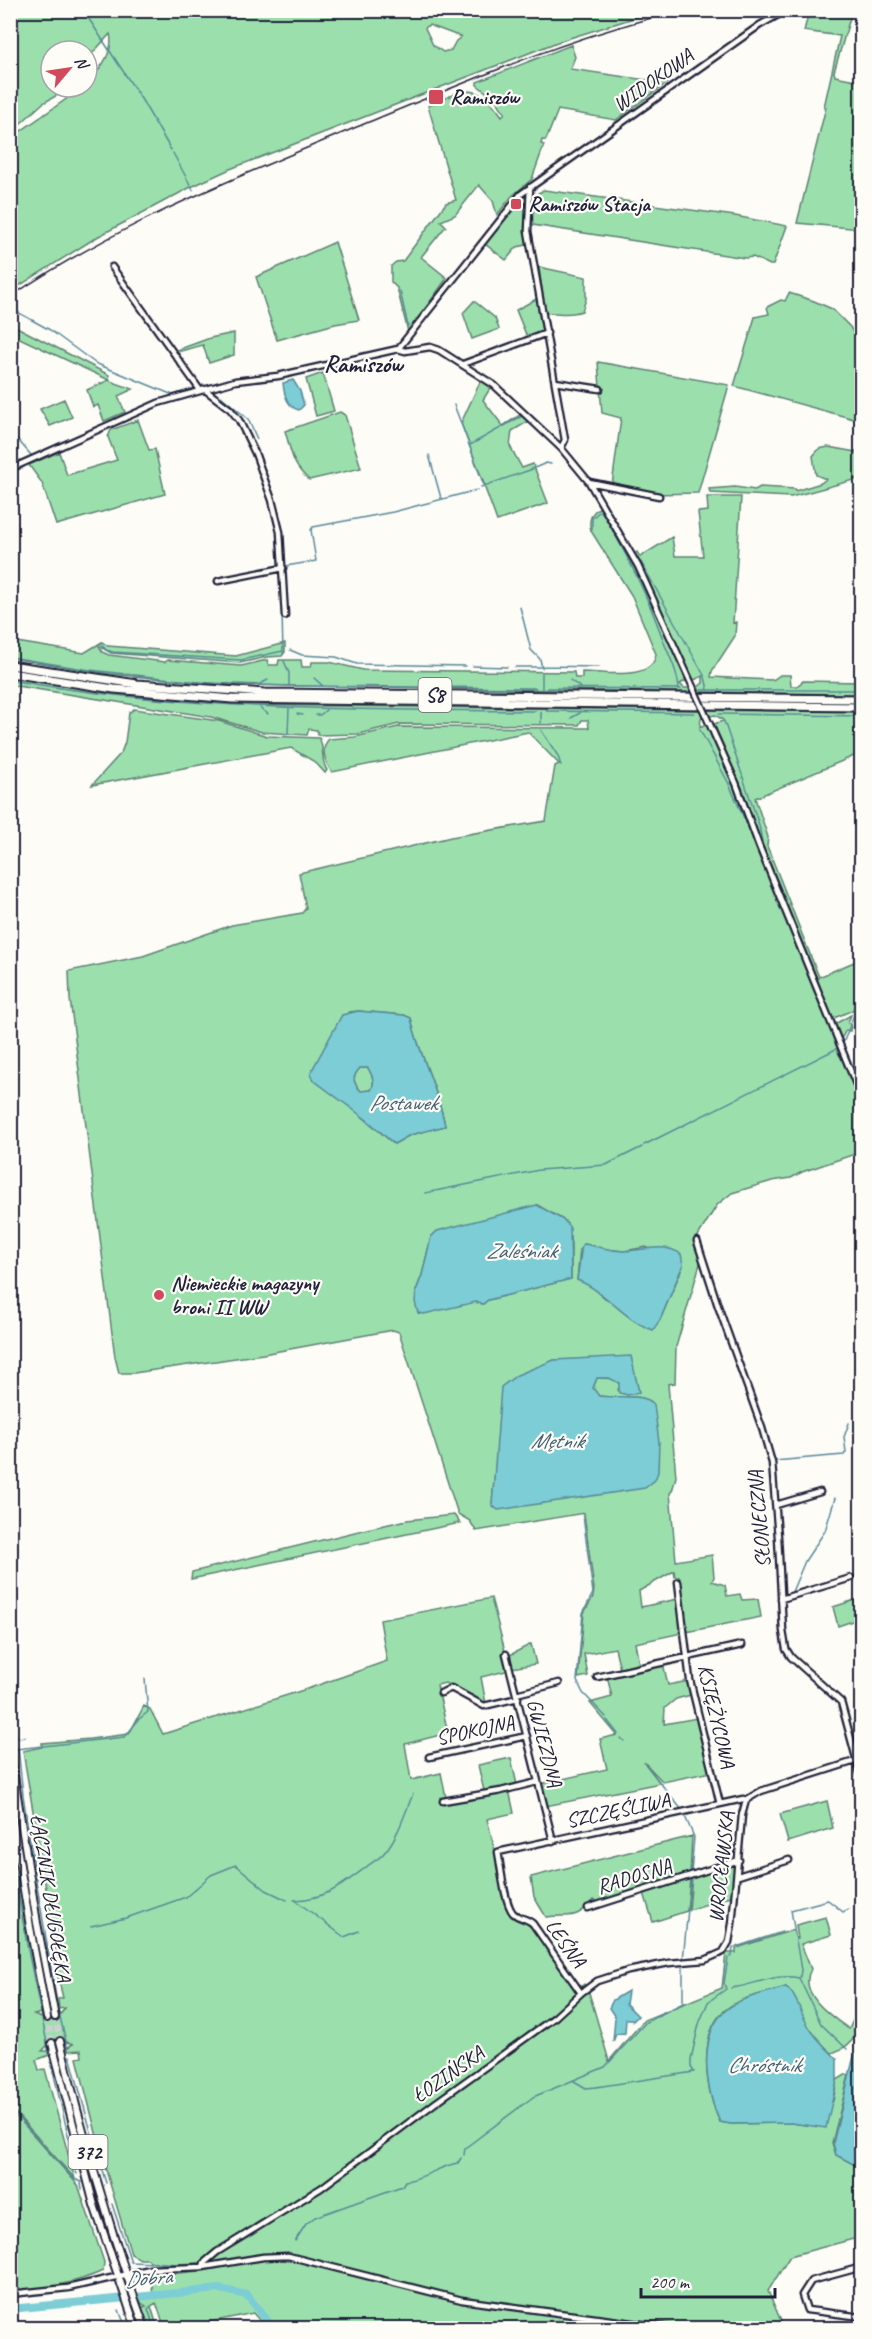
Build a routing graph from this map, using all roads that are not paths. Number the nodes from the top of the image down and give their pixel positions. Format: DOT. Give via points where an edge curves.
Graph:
graph roads {
  1 [pos="787,10"];
  2 [pos="530,187"];
  3 [pos="112,267"];
  4 [pos="547,333"];
  5 [pos="398,349"];
  6 [pos="463,364"];
  7 [pos="555,382"];
  8 [pos="202,389"];
  9 [pos="600,389"];
  10 [pos="561,447"];
  11 [pos="10,469"];
  12 [pos="589,482"];
  13 [pos="659,496"];
  14 [pos="283,568"];
  15 [pos="218,581"];
  16 [pos="285,616"];
  17 [pos="10,664"];
  18 [pos="10,673"];
  19 [pos="861,699"];
  20 [pos="861,707"];
  21 [pos="861,1099"];
  22 [pos="697,1240"];
  23 [pos="819,1492"];
  24 [pos="776,1505"];
  25 [pos="851,1578"];
  26 [pos="678,1582"];
  27 [pos="781,1599"];
  28 [pos="742,1645"];
  29 [pos="506,1654"];
  30 [pos="687,1656"];
  31 [pos="597,1677"];
  32 [pos="560,1683"];
  33 [pos="441,1693"];
  34 [pos="517,1696"];
  35 [pos="527,1736"];
  36 [pos="10,1750"];
  37 [pos="859,1753"];
  38 [pos="429,1757"];
  39 [pos="855,1761"];
  40 [pos="861,1780"];
  41 [pos="537,1782"];
  42 [pos="861,1788"];
  43 [pos="443,1800"];
  44 [pos="746,1800"];
  45 [pos="10,1804"];
  46 [pos="720,1804"];
  47 [pos="553,1841"];
  48 [pos="861,1843"];
  49 [pos="498,1852"];
  50 [pos="739,1860"];
  51 [pos="789,1860"];
  52 [pos="738,1876"];
  53 [pos="588,1908"];
  54 [pos="727,1946"];
  55 [pos="580,1993"];
  56 [pos="55,2017"];
  57 [pos="47,2018"];
  58 [pos="60,2041"];
  59 [pos="52,2043"];
  60 [pos="203,2267"];
  61 [pos="861,2267"];
  62 [pos="125,2274"];
  63 [pos="117,2276"];
  64 [pos="10,2294"];
  65 [pos="861,2317"];
  66 [pos="136,2328"];
  67 [pos="145,2328"];
  68 [pos="670,2328"];
  1 -- 2 [label="street, WIDOKOWA" via="751,31"];
  2 -- 4 [label="street" via="528,231"];
  2 -- 5 [label="street, WIDOKOWA" via="511,205"];
  3 -- 8 [label="street"];
  4 -- 6 [label="street"];
  4 -- 7 [label="street"];
  5 -- 6 [label="street" via="434,347"];
  5 -- 8 [label="street" via="291,374"];
  6 -- 10 [label="street" via="494,385"];
  7 -- 9 [label="street"];
  7 -- 10 [label="street" via="565,440"];
  8 -- 11 [label="street" via="158,403"];
  8 -- 14 [label="street" via="234,415 255,453 277,515"];
  10 -- 12 [label="street"];
  12 -- 13 [label="street"];
  12 -- 21 [label="street, bridge" via="638,566 736,783"];
  14 -- 15 [label="street"];
  14 -- 16 [label="street"];
  17 -- 19 [label="highway, S8" via="125,682 265,693"];
  18 -- 20 [label="highway, S8" via="126,691 254,700"];
  22 -- 24 [label="street, SŁONECZNA" via="762,1428 772,1463"];
  23 -- 24 [label="street"];
  24 -- 27 [label="street, SŁONECZNA"];
  25 -- 27 [label="street"];
  26 -- 30 [label="street"];
  27 -- 37 [label="street, SŁONECZNA" via="788,1653 841,1702"];
  28 -- 30 [label="street"];
  29 -- 34 [label="street, GWIEZDNA"];
  30 -- 31 [label="street, KSIĘŻYCOWA"];
  30 -- 46 [label="street, KSIĘŻYCOWA"];
  32 -- 34 [label="street"];
  33 -- 34 [label="street" via="451,1688 484,1706"];
  34 -- 35 [label="street, GWIEZDNA"];
  35 -- 38 [label="street, SPOKOJNA"];
  35 -- 41 [label="street, GWIEZDNA"];
  36 -- 56 [label="main road, ŁĄCZNIK DŁUGOŁĘKA"];
  37 -- 39 [label="street, SŁONECZNA"];
  39 -- 40 [label="street, SŁONECZNA"];
  39 -- 44 [label="street, WROCŁAWSKA" via="761,1791"];
  41 -- 43 [label="street"];
  41 -- 47 [label="street, GWIEZDNA"];
  42 -- 48 [label="street"];
  44 -- 46 [label="street, SZCZĘŚLIWA"];
  44 -- 50 [label="street, WROCŁAWSKA"];
  45 -- 57 [label="main road, ŁĄCZNIK DŁUGOŁĘKA"];
  46 -- 47 [label="street, SZCZĘŚLIWA"];
  47 -- 49 [label="street, SZCZĘŚLIWA"];
  49 -- 55 [label="street, LEŚNA" via="510,1907 534,1924"];
  50 -- 52 [label="street, WROCŁAWSKA"];
  50 -- 53 [label="street, RADOSNA"];
  51 -- 52 [label="street"];
  52 -- 54 [label="street, WROCŁAWSKA"];
  54 -- 55 [label="street, ŁOZIŃSKA" via="711,1959 669,1963 603,1978"];
  55 -- 60 [label="street, ŁOZIŃSKA" via="555,2017 321,2188 224,2247"];
  58 -- 62 [label="main road, 372"];
  59 -- 63 [label="main road, 372"];
  60 -- 62 [label="street"];
  60 -- 68 [label="street" via="274,2256 295,2257 462,2301"];
  61 -- 65 [label="street" via="811,2281 802,2295 807,2310"];
  62 -- 63 [label="street"];
  62 -- 67 [label="main road, 372"];
  63 -- 64 [label="street" via="68,2288"];
  63 -- 66 [label="main road, 372"];
}
